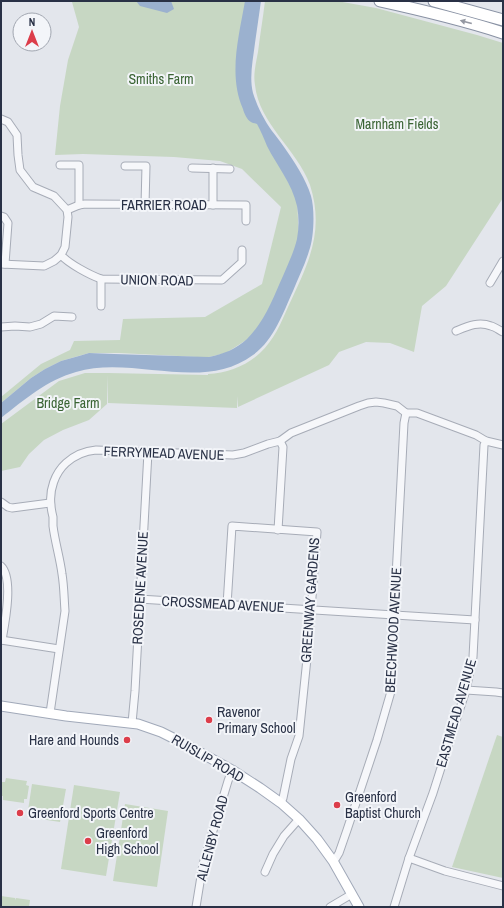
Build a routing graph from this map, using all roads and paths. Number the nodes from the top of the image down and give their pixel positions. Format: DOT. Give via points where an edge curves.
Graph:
graph roads {
  1 [pos="380,1"];
  2 [pos="434,1"];
  3 [pos="503,20"];
  4 [pos="503,33"];
  5 [pos="1,119"];
  6 [pos="60,165"];
  7 [pos="125,166"];
  8 [pos="192,168"];
  9 [pos="213,168"];
  10 [pos="230,169"];
  11 [pos="79,205"];
  12 [pos="146,205"];
  13 [pos="213,205"];
  14 [pos="67,210"];
  15 [pos="1,216"];
  16 [pos="246,221"];
  17 [pos="242,250"];
  18 [pos="60,255"];
  19 [pos="503,261"];
  20 [pos="3,264"];
  21 [pos="101,279"];
  22 [pos="490,282"];
  23 [pos="102,306"];
  24 [pos="72,317"];
  25 [pos="1,327"];
  26 [pos="456,331"];
  27 [pos="503,332"];
  28 [pos="406,413"];
  29 [pos="280,441"];
  30 [pos="486,441"];
  31 [pos="503,445"];
  32 [pos="148,452"];
  33 [pos="1,502"];
  34 [pos="50,503"];
  35 [pos="278,530"];
  36 [pos="1,566"];
  37 [pos="4,588"];
  38 [pos="140,599"];
  39 [pos="227,604"];
  40 [pos="310,609"];
  41 [pos="394,615"];
  42 [pos="475,620"];
  43 [pos="2,640"];
  44 [pos="59,649"];
  45 [pos="466,690"];
  46 [pos="503,693"];
  47 [pos="1,706"];
  48 [pos="50,713"];
  49 [pos="132,723"];
  50 [pos="232,770"];
  51 [pos="280,803"];
  52 [pos="299,819"];
  53 [pos="409,858"];
  54 [pos="333,861"];
  55 [pos="265,872"];
  56 [pos="503,886"];
  57 [pos="352,894"];
  58 [pos="196,907"];
  59 [pos="330,907"];
  60 [pos="359,907"];
  61 [pos="394,907"];
  4 -- 1 [label="highway, one-way" via="431,12"];
  2 -- 3 [label="highway"];
  5 -- 14 [label="street" via="8,122 17,135 20,170 32,187 54,196"];
  6 -- 11 [label="street" via="79,165"];
  7 -- 12 [label="street" via="146,166"];
  8 -- 9 [label="street"];
  9 -- 10 [label="street"];
  9 -- 13 [label="street"];
  11 -- 12 [label="street, FARRIER ROAD"];
  11 -- 14 [label="street, FARRIER ROAD"];
  12 -- 13 [label="street, FARRIER ROAD"];
  13 -- 16 [label="street, FARRIER ROAD" via="246,205"];
  14 -- 18 [label="street" via="65,247"];
  15 -- 20 [label="street" via="8,223"];
  17 -- 21 [label="street, UNION ROAD" via="242,262 222,280"];
  18 -- 20 [label="street" via="44,266"];
  18 -- 21 [label="street, UNION ROAD"];
  19 -- 22 [label="street"];
  21 -- 23 [label="street"];
  24 -- 25 [label="street" via="54,316 30,327"];
  26 -- 27 [label="street" via="470,325 482,324"];
  28 -- 29 [label="street, FERRYMEAD AVENUE" via="397,406 368,403 291,433"];
  28 -- 30 [label="street, FERRYMEAD AVENUE" via="417,413"];
  28 -- 41 [label="street, BEECHWOOD AVENUE"];
  29 -- 32 [label="street, FERRYMEAD AVENUE" via="244,454 233,455"];
  29 -- 35 [label="street" via="283,447"];
  30 -- 31 [label="street, FERRYMEAD AVENUE"];
  30 -- 42 [label="street, EASTMEAD AVENUE"];
  32 -- 34 [label="street, FERRYMEAD AVENUE" via="96,450 75,456 58,472"];
  32 -- 38 [label="street, ROSEDENE AVENUE"];
  33 -- 34 [label="street" via="12,508"];
  34 -- 44 [label="street, FERRYMEAD AVENUE" via="64,594 65,611"];
  35 -- 39 [label="street, GREENWAY GARDENS" via="232,526"];
  35 -- 40 [label="street, GREENWAY GARDENS" via="317,532"];
  36 -- 37 [label="street" via="6,572 7,579"];
  37 -- 43 [label="street" via="6,614"];
  38 -- 39 [label="street, CROSSMEAD AVENUE"];
  38 -- 49 [label="street, ROSEDENE AVENUE"];
  39 -- 40 [label="street, CROSSMEAD AVENUE"];
  40 -- 41 [label="street, CROSSMEAD AVENUE"];
  40 -- 51 [label="street, GREENWAY GARDENS" via="299,736"];
  41 -- 42 [label="street, CROSSMEAD AVENUE"];
  41 -- 54 [label="street, BEECHWOOD AVENUE" via="392,688 347,830 339,853"];
  42 -- 45 [label="street, EASTMEAD AVENUE" via="473,657"];
  43 -- 44 [label="street"];
  44 -- 48 [label="street, FERRYMEAD AVENUE"];
  45 -- 46 [label="street"];
  45 -- 53 [label="street, EASTMEAD AVENUE"];
  47 -- 48 [label="main road, RUISLIP ROAD"];
  48 -- 49 [label="main road, RUISLIP ROAD"];
  49 -- 50 [label="main road, RUISLIP ROAD" via="170,736"];
  50 -- 51 [label="main road, RUISLIP ROAD"];
  50 -- 58 [label="street, ALLENBY ROAD" via="203,864"];
  51 -- 52 [label="main road, RUISLIP ROAD"];
  52 -- 54 [label="main road, RUISLIP ROAD"];
  52 -- 55 [label="street" via="284,836"];
  53 -- 56 [label="street" via="445,871"];
  53 -- 61 [label="street, EASTMEAD AVENUE"];
  54 -- 57 [label="main road, RUISLIP ROAD"];
  57 -- 59 [label="street"];
  57 -- 60 [label="main road, RUISLIP ROAD"];
}
